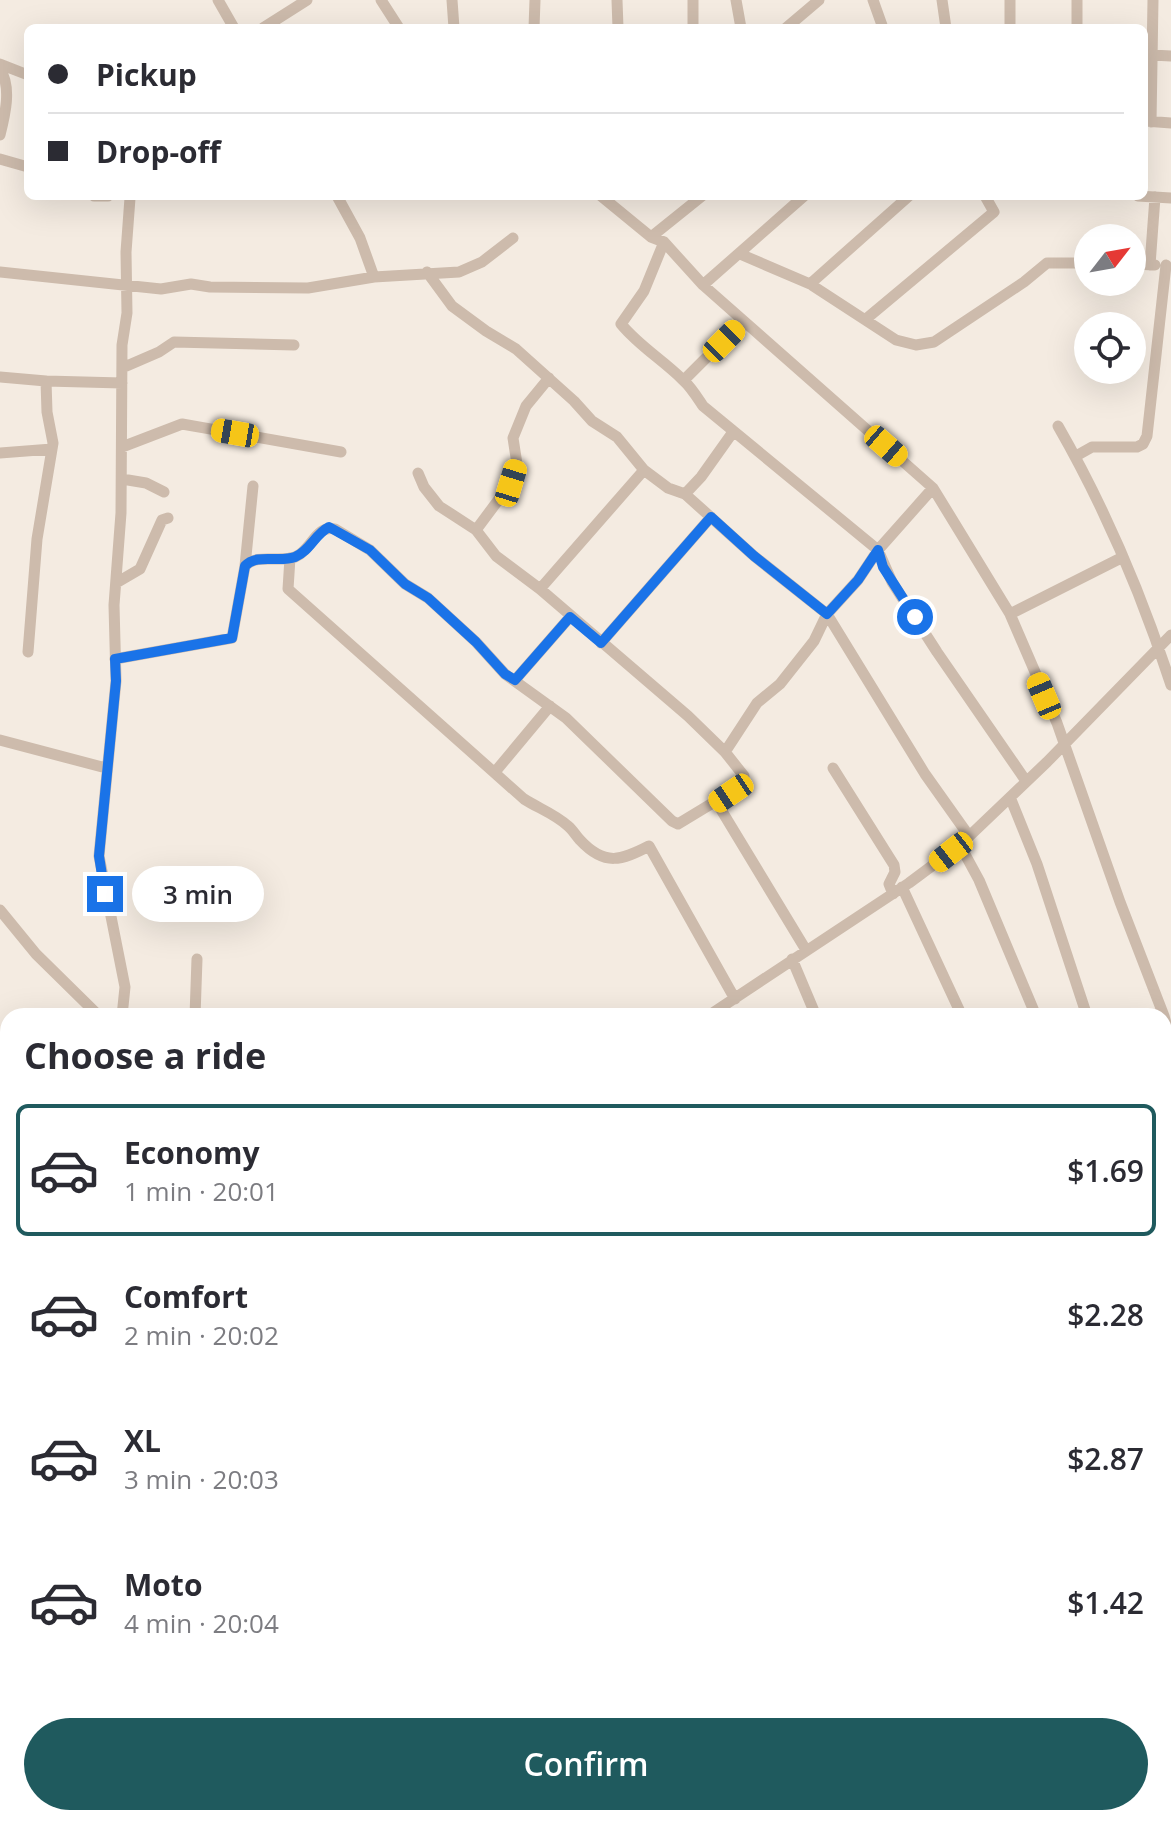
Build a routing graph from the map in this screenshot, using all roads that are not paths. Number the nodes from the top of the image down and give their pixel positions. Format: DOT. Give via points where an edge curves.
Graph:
graph roads {
  1 [pos="218,0"];
  2 [pos="307,0"];
  3 [pos="381,0"];
  4 [pos="452,0"];
  5 [pos="535,0"];
  6 [pos="617,0"];
  7 [pos="693,0"];
  8 [pos="736,0"];
  9 [pos="819,0"];
  10 [pos="873,0"];
  11 [pos="942,0"];
  12 [pos="1010,0"];
  13 [pos="1077,0"];
  14 [pos="1153,0"];
  15 [pos="232,24"];
  16 [pos="269,24"];
  17 [pos="396,24"];
  18 [pos="454,24"];
  19 [pos="534,24"];
  20 [pos="618,24"];
  21 [pos="693,24"];
  22 [pos="740,24"];
  23 [pos="791,24"];
  24 [pos="882,24"];
  25 [pos="945,24"];
  26 [pos="1010,24"];
  27 [pos="1077,24"];
  28 [pos="1152,55"];
  29 [pos="1171,56"];
  30 [pos="0,67"];
  31 [pos="24,74"];
  32 [pos="1148,121"];
  33 [pos="1171,123"];
  34 [pos="0,135"];
  35 [pos="0,159"];
  36 [pos="24,166"];
  37 [pos="1148,197"];
  38 [pos="1155,197"];
  39 [pos="1171,198"];
  40 [pos="129,200"];
  41 [pos="339,200"];
  42 [pos="694,200"];
  43 [pos="800,200"];
  44 [pos="904,200"];
  45 [pos="987,200"];
  46 [pos="619,202"];
  47 [pos="651,237"];
  48 [pos="513,238"];
  49 [pos="664,242"];
  50 [pos="740,254"];
  51 [pos="1074,263"];
  52 [pos="1146,265"];
  53 [pos="1150,265"];
  54 [pos="1168,265"];
  55 [pos="0,272"];
  56 [pos="427,272"];
  57 [pos="374,277"];
  58 [pos="810,284"];
  59 [pos="124,285"];
  60 [pos="703,285"];
  61 [pos="866,319"];
  62 [pos="743,321"];
  63 [pos="294,345"];
  64 [pos="122,368"];
  65 [pos="0,377"];
  66 [pos="549,378"];
  67 [pos="684,380"];
  68 [pos="46,381"];
  69 [pos="122,383"];
  70 [pos="1058,426"];
  71 [pos="733,432"];
  72 [pos="122,447"];
  73 [pos="52,449"];
  74 [pos="341,452"];
  75 [pos="0,453"];
  76 [pos="1076,456"];
  77 [pos="644,470"];
  78 [pos="418,473"];
  79 [pos="122,479"];
  80 [pos="253,486"];
  81 [pos="933,488"];
  82 [pos="164,492"];
  83 [pos="685,494"];
  84 [pos="711,517"];
  85 [pos="168,518"];
  86 [pos="476,530"];
  87 [pos="878,550"];
  88 [pos="1123,557"];
  89 [pos="290,558"];
  90 [pos="245,566"];
  91 [pos="116,583"];
  92 [pos="540,589"];
  93 [pos="827,614"];
  94 [pos="1010,614"];
  95 [pos="570,617"];
  96 [pos="1171,635"];
  97 [pos="601,643"];
  98 [pos="1159,648"];
  99 [pos="28,652"];
  100 [pos="115,659"];
  101 [pos="515,680"];
  102 [pos="1171,685"];
  103 [pos="550,706"];
  104 [pos="0,740"];
  105 [pos="1065,743"];
  106 [pos="725,752"];
  107 [pos="106,768"];
  108 [pos="833,768"];
  109 [pos="495,772"];
  110 [pos="1026,781"];
  111 [pos="1010,797"];
  112 [pos="717,803"];
  113 [pos="964,840"];
  114 [pos="897,890"];
  115 [pos="0,910"];
  116 [pos="806,950"];
  117 [pos="197,959"];
  118 [pos="792,959"];
  119 [pos="735,999"];
  120 [pos="91,1008"];
  121 [pos="125,1008"];
  122 [pos="195,1008"];
  123 [pos="721,1008"];
  124 [pos="813,1008"];
  125 [pos="958,1008"];
  126 [pos="1033,1008"];
  127 [pos="1084,1008"];
  128 [pos="1163,1008"];
  1 -- 15 [label="street"];
  2 -- 16 [label="street"];
  3 -- 17 [label="street"];
  4 -- 18 [label="street"];
  5 -- 19 [label="street"];
  6 -- 20 [label="street"];
  7 -- 21 [label="street"];
  8 -- 22 [label="street"];
  9 -- 23 [label="street"];
  10 -- 24 [label="street"];
  11 -- 25 [label="street"];
  12 -- 26 [label="street"];
  13 -- 27 [label="street"];
  14 -- 28 [label="street"];
  28 -- 29 [label="street"];
  28 -- 32 [label="street"];
  30 -- 31 [label="street"];
  30 -- 34 [label="street" via="7,89"];
  32 -- 33 [label="street"];
  35 -- 36 [label="street"];
  37 -- 38 [label="street"];
  38 -- 39 [label="street"];
  38 -- 53 [label="street"];
  40 -- 59 [label="street"];
  41 -- 57 [label="street"];
  42 -- 47 [label="street"];
  43 -- 50 [label="street"];
  44 -- 58 [label="street"];
  45 -- 61 [label="street" via="994,212"];
  46 -- 47 [label="street"];
  47 -- 49 [label="street"];
  48 -- 56 [label="street" via="459,272"];
  49 -- 60 [label="street"];
  49 -- 67 [label="street" via="644,291 621,324"];
  50 -- 58 [label="street"];
  50 -- 60 [label="street"];
  51 -- 61 [label="street" via="1047,263 934,342 896,340"];
  52 -- 53 [label="street"];
  53 -- 54 [label="street"];
  54 -- 76 [label="street" via="1147,436 1137,447 1092,447"];
  55 -- 59 [label="street"];
  56 -- 57 [label="street"];
  56 -- 66 [label="street" via="452,306"];
  57 -- 59 [label="street" via="308,288"];
  58 -- 61 [label="street"];
  59 -- 64 [label="street"];
  60 -- 62 [label="street"];
  62 -- 67 [label="street"];
  62 -- 81 [label="street"];
  63 -- 64 [label="street" via="174,342"];
  64 -- 69 [label="street"];
  65 -- 68 [label="street"];
  66 -- 77 [label="street" via="592,421 617,437"];
  66 -- 86 [label="street" via="526,406 513,438 517,464 511,483"];
  67 -- 71 [label="street" via="703,406"];
  68 -- 69 [label="street"];
  68 -- 73 [label="street"];
  69 -- 72 [label="street"];
  70 -- 76 [label="street"];
  71 -- 83 [label="street"];
  71 -- 87 [label="street"];
  72 -- 74 [label="street" via="182,424"];
  72 -- 79 [label="street"];
  73 -- 75 [label="street"];
  73 -- 99 [label="street" via="37,539"];
  76 -- 88 [label="street"];
  77 -- 83 [label="street"];
  77 -- 92 [label="street"];
  78 -- 86 [label="street" via="439,506"];
  79 -- 82 [label="street"];
  79 -- 91 [label="street"];
  80 -- 90 [label="street"];
  81 -- 87 [label="street"];
  81 -- 94 [label="street"];
  83 -- 84 [label="street"];
  84 -- 93 [label="street"];
  84 -- 97 [label="street"];
  85 -- 91 [label="street" via="162,520 140,569"];
  86 -- 92 [label="street" via="496,556"];
  87 -- 93 [label="street"];
  87 -- 110 [label="street" via="892,582"];
  88 -- 94 [label="street"];
  88 -- 98 [label="street"];
  89 -- 90 [label="street" via="253,560"];
  89 -- 101 [label="street" via="329,527 360,542"];
  89 -- 109 [label="street" via="288,589"];
  90 -- 100 [label="street" via="232,638"];
  91 -- 100 [label="street"];
  92 -- 95 [label="street"];
  93 -- 106 [label="street" via="814,641 780,684 757,703"];
  93 -- 113 [label="street"];
  94 -- 105 [label="street"];
  95 -- 97 [label="street"];
  95 -- 101 [label="street"];
  96 -- 98 [label="street"];
  97 -- 106 [label="street"];
  98 -- 102 [label="street"];
  98 -- 105 [label="street"];
  100 -- 107 [label="street"];
  101 -- 103 [label="street"];
  103 -- 109 [label="street"];
  103 -- 112 [label="street" via="672,821 678,824"];
  104 -- 107 [label="street"];
  105 -- 110 [label="street"];
  105 -- 128 [label="street"];
  106 -- 112 [label="street" via="745,781"];
  107 -- 121 [label="street" via="99,856"];
  108 -- 114 [label="street" via="894,865 889,884"];
  109 -- 119 [label="street" via="524,799 572,828 591,850 617,860 649,846"];
  110 -- 111 [label="street"];
  111 -- 113 [label="street"];
  111 -- 127 [label="street"];
  112 -- 116 [label="street"];
  113 -- 114 [label="street"];
  113 -- 126 [label="street"];
  114 -- 116 [label="street"];
  114 -- 125 [label="street"];
  115 -- 120 [label="street"];
  116 -- 118 [label="street"];
  117 -- 122 [label="street"];
  118 -- 119 [label="street"];
  118 -- 124 [label="street"];
  119 -- 123 [label="street"];
}
